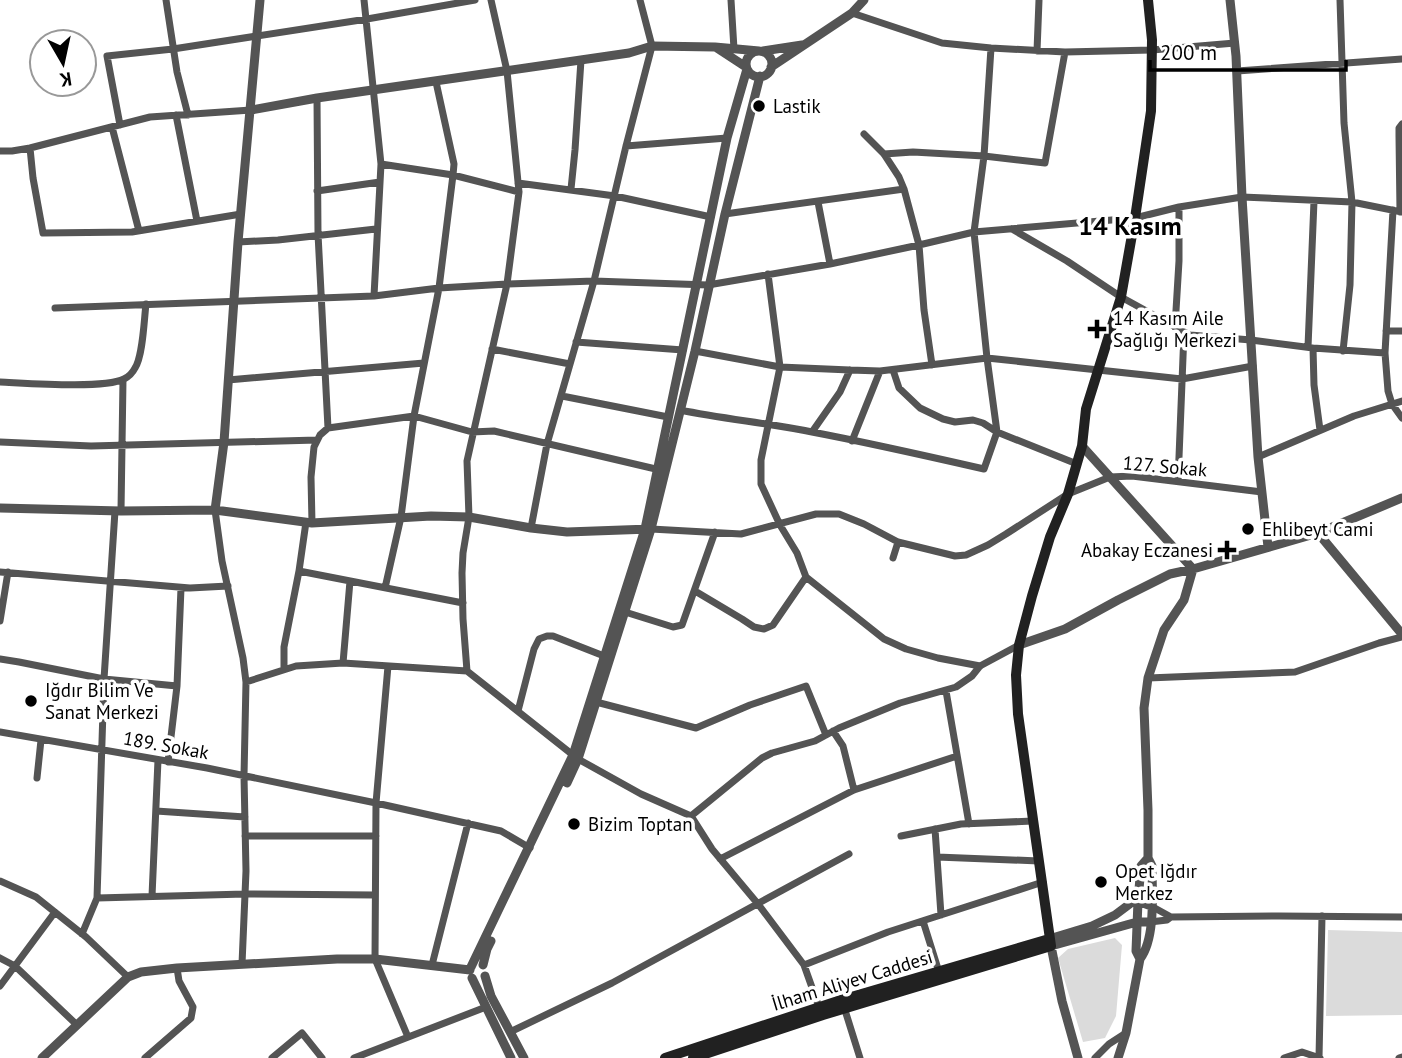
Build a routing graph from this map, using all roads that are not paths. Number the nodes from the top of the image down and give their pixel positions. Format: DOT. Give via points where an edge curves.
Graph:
graph roads {
  1 [pos="166,0"];
  2 [pos="260,0"];
  3 [pos="364,0"];
  4 [pos="475,0"];
  5 [pos="491,0"];
  6 [pos="640,0"];
  7 [pos="731,0"];
  8 [pos="864,0"];
  9 [pos="1039,0"];
  10 [pos="1148,0"];
  11 [pos="1230,0"];
  12 [pos="1340,0"];
  13 [pos="852,13"];
  14 [pos="367,19"];
  15 [pos="257,35"];
  16 [pos="1235,43"];
  17 [pos="807,44"];
  18 [pos="652,46"];
  19 [pos="715,47"];
  20 [pos="990,48"];
  21 [pos="173,49"];
  22 [pos="734,49"];
  23 [pos="1152,50"];
  24 [pos="761,51"];
  25 [pos="1037,51"];
  26 [pos="1065,52"];
  27 [pos="1402,58"];
  28 [pos="581,60"];
  29 [pos="1343,63"];
  30 [pos="771,67"];
  31 [pos="747,68"];
  32 [pos="508,71"];
  33 [pos="1237,71"];
  34 [pos="760,76"];
  35 [pos="436,82"];
  36 [pos="374,91"];
  37 [pos="317,98"];
  38 [pos="251,110"];
  39 [pos="187,115"];
  40 [pos="176,116"];
  41 [pos="1402,124"];
  42 [pos="116,126"];
  43 [pos="864,134"];
  44 [pos="727,138"];
  45 [pos="626,146"];
  46 [pos="30,148"];
  47 [pos="0,151"];
  48 [pos="1401,153"];
  49 [pos="884,154"];
  50 [pos="984,156"];
  51 [pos="381,164"];
  52 [pos="453,174"];
  53 [pos="380,182"];
  54 [pos="518,183"];
  55 [pos="570,189"];
  56 [pos="904,189"];
  57 [pos="317,191"];
  58 [pos="519,192"];
  59 [pos="615,196"];
  60 [pos="1241,198"];
  61 [pos="1314,201"];
  62 [pos="818,202"];
  63 [pos="1352,202"];
  64 [pos="1180,207"];
  65 [pos="1398,211"];
  66 [pos="241,214"];
  67 [pos="724,214"];
  68 [pos="711,217"];
  69 [pos="1135,218"];
  70 [pos="197,221"];
  71 [pos="1011,228"];
  72 [pos="376,229"];
  73 [pos="139,231"];
  74 [pos="974,232"];
  75 [pos="318,234"];
  76 [pos="239,242"];
  77 [pos="919,245"];
  78 [pos="830,264"];
  79 [pos="768,274"];
  80 [pos="594,281"];
  81 [pos="507,284"];
  82 [pos="697,285"];
  83 [pos="708,285"];
  84 [pos="439,288"];
  85 [pos="374,296"];
  86 [pos="1121,296"];
  87 [pos="320,297"];
  88 [pos="234,301"];
  89 [pos="146,304"];
  90 [pos="55,308"];
  91 [pos="1175,327"];
  92 [pos="1386,331"];
  93 [pos="1402,331"];
  94 [pos="1184,332"];
  95 [pos="1251,340"];
  96 [pos="576,342"];
  97 [pos="1311,348"];
  98 [pos="492,349"];
  99 [pos="683,350"];
  100 [pos="695,351"];
  101 [pos="1343,351"];
  102 [pos="1385,353"];
  103 [pos="987,358"];
  104 [pos="424,362"];
  105 [pos="570,364"];
  106 [pos="932,365"];
  107 [pos="1253,366"];
  108 [pos="780,367"];
  109 [pos="850,370"];
  110 [pos="893,370"];
  111 [pos="326,371"];
  112 [pos="880,371"];
  113 [pos="1098,371"];
  114 [pos="1182,379"];
  115 [pos="123,380"];
  116 [pos="228,380"];
  117 [pos="0,382"];
  118 [pos="562,396"];
  119 [pos="1402,401"];
  120 [pos="1392,404"];
  121 [pos="680,410"];
  122 [pos="414,416"];
  123 [pos="668,417"];
  124 [pos="1402,418"];
  125 [pos="768,424"];
  126 [pos="328,428"];
  127 [pos="1320,430"];
  128 [pos="472,432"];
  129 [pos="812,432"];
  130 [pos="997,432"];
  131 [pos="317,440"];
  132 [pos="852,441"];
  133 [pos="0,442"];
  134 [pos="224,442"];
  135 [pos="121,444"];
  136 [pos="547,444"];
  137 [pos="1082,446"];
  138 [pos="1258,457"];
  139 [pos="1077,464"];
  140 [pos="661,470"];
  141 [pos="1110,477"];
  142 [pos="1178,482"];
  143 [pos="1262,492"];
  144 [pos="1068,494"];
  145 [pos="1402,498"];
  146 [pos="0,508"];
  147 [pos="215,510"];
  148 [pos="118,511"];
  149 [pos="401,517"];
  150 [pos="469,517"];
  151 [pos="309,522"];
  152 [pos="780,525"];
  153 [pos="531,528"];
  154 [pos="648,529"];
  155 [pos="715,532"];
  156 [pos="1318,533"];
  157 [pos="898,542"];
  158 [pos="1268,547"];
  159 [pos="893,558"];
  160 [pos="1193,569"];
  161 [pos="299,571"];
  162 [pos="4,572"];
  163 [pos="806,577"];
  164 [pos="110,581"];
  165 [pos="350,581"];
  166 [pos="228,586"];
  167 [pos="181,588"];
  168 [pos="385,588"];
  169 [pos="695,592"];
  170 [pos="463,603"];
  171 [pos="625,612"];
  172 [pos="0,621"];
  173 [pos="1402,635"];
  174 [pos="1019,645"];
  175 [pos="604,656"];
  176 [pos="0,659"];
  177 [pos="343,663"];
  178 [pos="388,666"];
  179 [pos="980,666"];
  180 [pos="284,669"];
  181 [pos="467,671"];
  182 [pos="1148,678"];
  183 [pos="104,679"];
  184 [pos="246,682"];
  185 [pos="177,686"];
  186 [pos="946,691"];
  187 [pos="596,702"];
  188 [pos="518,711"];
  189 [pos="0,732"];
  190 [pos="830,733"];
  191 [pos="41,740"];
  192 [pos="101,750"];
  193 [pos="957,756"];
  194 [pos="576,757"];
  195 [pos="159,760"];
  196 [pos="168,761"];
  197 [pos="244,776"];
  198 [pos="37,778"];
  199 [pos="854,790"];
  200 [pos="376,803"];
  201 [pos="156,811"];
  202 [pos="691,816"];
  203 [pos="244,817"];
  204 [pos="1033,821"];
  205 [pos="468,824"];
  206 [pos="969,824"];
  207 [pos="935,829"];
  208 [pos="245,836"];
  209 [pos="376,836"];
  210 [pos="901,836"];
  211 [pos="530,848"];
  212 [pos="849,854"];
  213 [pos="937,857"];
  214 [pos="1147,858"];
  215 [pos="720,859"];
  216 [pos="1039,861"];
  217 [pos="0,881"];
  218 [pos="1043,883"];
  219 [pos="245,894"];
  220 [pos="375,895"];
  221 [pos="152,896"];
  222 [pos="97,898"];
  223 [pos="1138,901"];
  224 [pos="758,904"];
  225 [pos="1151,906"];
  226 [pos="55,912"];
  227 [pos="941,915"];
  228 [pos="1322,916"];
  229 [pos="1171,917"];
  230 [pos="1402,917"];
  231 [pos="923,921"];
  232 [pos="1137,922"];
  233 [pos="1150,922"];
  234 [pos="82,934"];
  235 [pos="1050,942"];
  236 [pos="0,958"];
  237 [pos="1140,959"];
  238 [pos="374,960"];
  239 [pos="242,964"];
  240 [pos="432,965"];
  241 [pos="484,965"];
  242 [pos="804,965"];
  243 [pos="15,966"];
  244 [pos="177,968"];
  245 [pos="471,971"];
  246 [pos="939,972"];
  247 [pos="485,976"];
  248 [pos="128,977"];
  249 [pos="0,985"];
  250 [pos="843,1004"];
  251 [pos="486,1007"];
  252 [pos="820,1011"];
  253 [pos="77,1025"];
  254 [pos="510,1032"];
  255 [pos="1126,1033"];
  256 [pos="408,1037"];
  257 [pos="42,1058"];
  258 [pos="145,1058"];
  259 [pos="272,1058"];
  260 [pos="323,1058"];
  261 [pos="354,1058"];
  262 [pos="511,1058"];
  263 [pos="524,1058"];
  264 [pos="665,1058"];
  265 [pos="693,1058"];
  266 [pos="860,1058"];
  267 [pos="1078,1058"];
  268 [pos="1095,1058"];
  269 [pos="1118,1058"];
  270 [pos="1284,1058"];
  271 [pos="1320,1058"];
  1 -- 21 [label="street"];
  2 -- 15 [label="street"];
  3 -- 14 [label="street"];
  4 -- 14 [label="street"];
  5 -- 32 [label="street"];
  6 -- 18 [label="street"];
  7 -- 22 [label="street"];
  8 -- 13 [label="street"];
  9 -- 25 [label="street"];
  10 -- 23 [label="main road"];
  11 -- 16 [label="street"];
  12 -- 29 [label="street"];
  13 -- 17 [label="street"];
  13 -- 20 [label="street" via="942,43"];
  14 -- 15 [label="street"];
  14 -- 36 [label="street"];
  15 -- 21 [label="street"];
  15 -- 38 [label="street"];
  16 -- 23 [label="street"];
  16 -- 33 [label="street"];
  17 -- 24 [label="street"];
  17 -- 30 [label="street"];
  18 -- 19 [label="street"];
  18 -- 28 [label="street"];
  18 -- 45 [label="street"];
  19 -- 22 [label="street"];
  19 -- 31 [label="street"];
  20 -- 25 [label="street"];
  20 -- 50 [label="street"];
  21 -- 39 [label="street"];
  21 -- 42 [label="street" via="107,56"];
  22 -- 24 [label="street"];
  23 -- 26 [label="street"];
  23 -- 69 [label="main road" via="1151,111"];
  24 -- 30 [label="street" via="771,60"];
  24 -- 31 [label="street" via="749,56"];
  25 -- 26 [label="street"];
  26 -- 50 [label="street" via="1045,163"];
  27 -- 29 [label="street"];
  28 -- 32 [label="street"];
  28 -- 55 [label="street"];
  29 -- 33 [label="street"];
  29 -- 63 [label="street"];
  30 -- 34 [label="street"];
  31 -- 34 [label="street"];
  31 -- 44 [label="street"];
  32 -- 35 [label="street"];
  32 -- 54 [label="street"];
  33 -- 60 [label="street"];
  34 -- 67 [label="street"];
  35 -- 36 [label="street"];
  35 -- 52 [label="street"];
  36 -- 37 [label="street"];
  36 -- 51 [label="street"];
  37 -- 38 [label="street"];
  37 -- 57 [label="street"];
  38 -- 39 [label="street"];
  38 -- 66 [label="street"];
  39 -- 40 [label="street"];
  40 -- 42 [label="street"];
  40 -- 70 [label="street"];
  41 -- 48 [label="street"];
  42 -- 46 [label="street"];
  42 -- 73 [label="street"];
  43 -- 49 [label="street"];
  44 -- 45 [label="street"];
  44 -- 68 [label="street"];
  45 -- 59 [label="street"];
  46 -- 47 [label="street"];
  46 -- 73 [label="street" via="43,233"];
  48 -- 65 [label="street"];
  49 -- 50 [label="street"];
  49 -- 56 [label="street"];
  50 -- 74 [label="street"];
  51 -- 52 [label="street"];
  51 -- 53 [label="street"];
  52 -- 58 [label="street"];
  52 -- 84 [label="street"];
  53 -- 57 [label="street"];
  53 -- 72 [label="street"];
  54 -- 55 [label="street"];
  54 -- 58 [label="street"];
  55 -- 59 [label="street"];
  56 -- 62 [label="street"];
  56 -- 77 [label="street"];
  57 -- 75 [label="street"];
  58 -- 81 [label="street"];
  59 -- 68 [label="street"];
  59 -- 80 [label="street"];
  60 -- 61 [label="street"];
  60 -- 64 [label="street"];
  60 -- 95 [label="street"];
  61 -- 63 [label="street"];
  61 -- 97 [label="street"];
  62 -- 67 [label="street"];
  62 -- 78 [label="street"];
  63 -- 65 [label="street"];
  63 -- 101 [label="street"];
  64 -- 69 [label="street"];
  64 -- 91 [label="street"];
  65 -- 92 [label="street"];
  66 -- 70 [label="street"];
  66 -- 76 [label="street"];
  67 -- 83 [label="street"];
  68 -- 82 [label="street"];
  69 -- 71 [label="street"];
  69 -- 86 [label="main road"];
  70 -- 73 [label="street"];
  71 -- 74 [label="street"];
  71 -- 86 [label="street"];
  72 -- 75 [label="street"];
  72 -- 85 [label="street"];
  74 -- 77 [label="street"];
  74 -- 103 [label="street"];
  75 -- 76 [label="street"];
  75 -- 87 [label="street"];
  76 -- 88 [label="street"];
  77 -- 78 [label="street"];
  77 -- 106 [label="street"];
  78 -- 79 [label="street"];
  79 -- 83 [label="street"];
  79 -- 108 [label="street"];
  80 -- 81 [label="street"];
  80 -- 82 [label="street"];
  80 -- 96 [label="street"];
  81 -- 84 [label="street"];
  81 -- 98 [label="street"];
  82 -- 83 [label="street"];
  82 -- 99 [label="street"];
  83 -- 100 [label="street"];
  84 -- 85 [label="street"];
  84 -- 104 [label="street"];
  85 -- 87 [label="street"];
  86 -- 91 [label="street"];
  86 -- 113 [label="main road"];
  87 -- 88 [label="street"];
  87 -- 111 [label="street"];
  88 -- 89 [label="street"];
  88 -- 116 [label="street"];
  89 -- 90 [label="street"];
  89 -- 115 [label="street" via="138,361"];
  91 -- 94 [label="street"];
  92 -- 93 [label="street"];
  92 -- 102 [label="street"];
  94 -- 95 [label="street"];
  94 -- 114 [label="street"];
  95 -- 97 [label="street"];
  95 -- 107 [label="street"];
  96 -- 99 [label="street"];
  96 -- 105 [label="street"];
  97 -- 101 [label="street"];
  97 -- 127 [label="street"];
  98 -- 105 [label="street"];
  98 -- 128 [label="street"];
  99 -- 123 [label="street"];
  100 -- 108 [label="street"];
  100 -- 121 [label="street"];
  101 -- 102 [label="street"];
  102 -- 120 [label="street"];
  103 -- 106 [label="street"];
  103 -- 113 [label="street"];
  103 -- 130 [label="street"];
  104 -- 111 [label="street"];
  104 -- 122 [label="street"];
  105 -- 118 [label="street"];
  106 -- 110 [label="street"];
  107 -- 114 [label="street"];
  107 -- 138 [label="street"];
  108 -- 109 [label="street"];
  108 -- 125 [label="street"];
  109 -- 112 [label="street"];
  109 -- 129 [label="street"];
  110 -- 112 [label="street"];
  110 -- 130 [label="street" via="899,388 920,408 955,422 984,423"];
  111 -- 116 [label="street"];
  111 -- 126 [label="street"];
  112 -- 132 [label="street"];
  113 -- 114 [label="street"];
  113 -- 137 [label="main road" via="1086,409"];
  114 -- 142 [label="street"];
  115 -- 117 [label="street"];
  115 -- 135 [label="street"];
  116 -- 134 [label="street"];
  118 -- 123 [label="street"];
  118 -- 136 [label="street"];
  119 -- 120 [label="street"];
  120 -- 124 [label="street"];
  120 -- 127 [label="street"];
  121 -- 125 [label="street"];
  121 -- 140 [label="street"];
  122 -- 126 [label="street"];
  122 -- 128 [label="street"];
  122 -- 149 [label="street"];
  123 -- 140 [label="street"];
  125 -- 129 [label="street"];
  125 -- 152 [label="street" via="761,484"];
  126 -- 131 [label="street"];
  127 -- 138 [label="street"];
  128 -- 136 [label="street" via="494,431"];
  128 -- 150 [label="street" via="467,461"];
  129 -- 132 [label="street"];
  130 -- 132 [label="street" via="985,469"];
  130 -- 139 [label="street"];
  131 -- 134 [label="street"];
  131 -- 151 [label="street"];
  133 -- 135 [label="street"];
  134 -- 135 [label="street"];
  134 -- 147 [label="street"];
  135 -- 148 [label="street"];
  136 -- 140 [label="street"];
  136 -- 153 [label="street"];
  137 -- 139 [label="main road"];
  137 -- 141 [label="street"];
  138 -- 143 [label="street"];
  139 -- 144 [label="main road"];
  140 -- 154 [label="street"];
  141 -- 142 [label="street, 127. Sokak"];
  141 -- 144 [label="street, 127. Sokak"];
  141 -- 160 [label="street"];
  142 -- 143 [label="street, 127. Sokak"];
  143 -- 158 [label="street"];
  144 -- 157 [label="street, 127. Sokak" via="966,555"];
  144 -- 174 [label="main road" via="1050,537"];
  145 -- 156 [label="street"];
  146 -- 148 [label="street"];
  147 -- 148 [label="street"];
  147 -- 151 [label="street"];
  147 -- 166 [label="street"];
  148 -- 164 [label="street"];
  149 -- 150 [label="street"];
  149 -- 151 [label="street"];
  149 -- 168 [label="street"];
  150 -- 153 [label="street"];
  150 -- 170 [label="street"];
  151 -- 161 [label="street"];
  152 -- 155 [label="street" via="741,534"];
  152 -- 157 [label="street, 127. Sokak" via="816,514 839,514"];
  152 -- 163 [label="street"];
  153 -- 154 [label="street" via="567,532"];
  154 -- 155 [label="street"];
  154 -- 171 [label="street"];
  154 -- 175 [label="street"];
  155 -- 169 [label="street"];
  156 -- 158 [label="street"];
  156 -- 173 [label="street"];
  157 -- 159 [label="street"];
  158 -- 160 [label="street"];
  160 -- 174 [label="street" via="1170,574 1065,629"];
  160 -- 182 [label="street" via="1184,600 1164,629"];
  161 -- 165 [label="street"];
  161 -- 180 [label="street"];
  162 -- 164 [label="street"];
  162 -- 172 [label="street"];
  163 -- 169 [label="street" via="772,625 764,629"];
  163 -- 179 [label="street" via="884,639 938,659"];
  164 -- 167 [label="street"];
  164 -- 183 [label="street"];
  165 -- 168 [label="street"];
  165 -- 177 [label="street"];
  166 -- 167 [label="street"];
  166 -- 184 [label="street"];
  167 -- 185 [label="street"];
  168 -- 170 [label="street"];
  169 -- 171 [label="street" via="678,627"];
  170 -- 181 [label="street"];
  171 -- 187 [label="street"];
  173 -- 182 [label="street" via="1295,672"];
  174 -- 179 [label="street"];
  174 -- 204 [label="main road" via="1018,714"];
  175 -- 188 [label="street" via="553,636 539,639"];
  175 -- 194 [label="street"];
  176 -- 183 [label="street"];
  177 -- 178 [label="street"];
  177 -- 180 [label="street"];
  178 -- 181 [label="street"];
  178 -- 200 [label="street"];
  179 -- 186 [label="street"];
  180 -- 184 [label="street"];
  181 -- 188 [label="street"];
  182 -- 214 [label="street" via="1144,708"];
  183 -- 185 [label="street"];
  183 -- 192 [label="street"];
  184 -- 197 [label="street"];
  185 -- 196 [label="street"];
  186 -- 190 [label="street" via="900,703"];
  186 -- 193 [label="street"];
  187 -- 190 [label="street" via="696,728 806,686"];
  187 -- 194 [label="street"];
  188 -- 194 [label="street"];
  189 -- 191 [label="street, 189. Sokak"];
  190 -- 199 [label="street" via="843,747"];
  190 -- 202 [label="street" via="762,758"];
  191 -- 192 [label="street, 189. Sokak"];
  191 -- 198 [label="street"];
  192 -- 195 [label="street, 189. Sokak"];
  192 -- 222 [label="street"];
  193 -- 199 [label="street"];
  193 -- 206 [label="street"];
  194 -- 202 [label="street"];
  194 -- 211 [label="street"];
  194 -- 241 [label="street" via="487,949"];
  195 -- 196 [label="street, 189. Sokak"];
  195 -- 201 [label="street"];
  196 -- 197 [label="street, 189. Sokak"];
  197 -- 200 [label="street, 189. Sokak"];
  197 -- 203 [label="street"];
  199 -- 215 [label="street"];
  200 -- 205 [label="street, 189. Sokak"];
  200 -- 209 [label="street"];
  201 -- 203 [label="street"];
  201 -- 221 [label="street"];
  202 -- 215 [label="street"];
  203 -- 208 [label="street"];
  204 -- 206 [label="street"];
  204 -- 216 [label="main road"];
  205 -- 211 [label="street, 189. Sokak" via="501,831"];
  205 -- 240 [label="street"];
  206 -- 207 [label="street"];
  207 -- 210 [label="street"];
  207 -- 213 [label="street"];
  208 -- 209 [label="street"];
  208 -- 219 [label="street"];
  209 -- 220 [label="street"];
  211 -- 245 [label="street"];
  212 -- 224 [label="street"];
  213 -- 216 [label="street"];
  213 -- 227 [label="street"];
  214 -- 223 [label="street" via="1141,866"];
  214 -- 225 [label="street" via="1152,866"];
  215 -- 224 [label="street"];
  216 -- 218 [label="main road"];
  217 -- 226 [label="street" via="36,897"];
  218 -- 227 [label="street"];
  218 -- 235 [label="main road"];
  219 -- 220 [label="street"];
  219 -- 221 [label="street"];
  219 -- 239 [label="street"];
  220 -- 238 [label="street"];
  221 -- 222 [label="street"];
  222 -- 234 [label="street"];
  223 -- 225 [label="street"];
  223 -- 232 [label="street"];
  223 -- 235 [label="street"];
  224 -- 242 [label="street"];
  224 -- 254 [label="street"];
  225 -- 229 [label="street"];
  225 -- 233 [label="street"];
  226 -- 234 [label="street"];
  226 -- 243 [label="street"];
  227 -- 231 [label="street"];
  228 -- 229 [label="street"];
  228 -- 230 [label="street"];
  228 -- 271 [label="street"];
  229 -- 233 [label="street"];
  231 -- 242 [label="street"];
  231 -- 246 [label="street"];
  232 -- 233 [label="street"];
  232 -- 235 [label="street"];
  232 -- 237 [label="street"];
  233 -- 237 [label="street" via="1146,951"];
  234 -- 248 [label="street"];
  235 -- 246 [label="main road, İlham Aliyev Caddesi"];
  235 -- 250 [label="main road, İlham Aliyev Caddesi"];
  235 -- 267 [label="street"];
  236 -- 243 [label="street"];
  237 -- 255 [label="street"];
  238 -- 239 [label="street"];
  238 -- 240 [label="street"];
  238 -- 256 [label="street"];
  239 -- 244 [label="street"];
  240 -- 245 [label="street"];
  241 -- 245 [label="street" via="476,964"];
  241 -- 247 [label="street"];
  242 -- 252 [label="street"];
  243 -- 249 [label="street"];
  243 -- 253 [label="street"];
  244 -- 248 [label="street"];
  244 -- 258 [label="street" via="193,1013"];
  245 -- 247 [label="street" via="479,980"];
  245 -- 251 [label="street"];
  246 -- 250 [label="main road, İlham Aliyev Caddesi"];
  247 -- 254 [label="street"];
  248 -- 253 [label="street"];
  250 -- 252 [label="main road, İlham Aliyev Caddesi"];
  250 -- 266 [label="street"];
  251 -- 256 [label="street"];
  251 -- 262 [label="street"];
  252 -- 264 [label="main road, İlham Aliyev Caddesi"];
  252 -- 265 [label="main road, İlham Aliyev Caddesi"];
  253 -- 257 [label="street"];
  254 -- 263 [label="street"];
  255 -- 268 [label="street"];
  255 -- 269 [label="street"];
  256 -- 261 [label="street"];
  259 -- 260 [label="street" via="302,1033"];
  270 -- 271 [label="street" via="1302,1052"];
}
